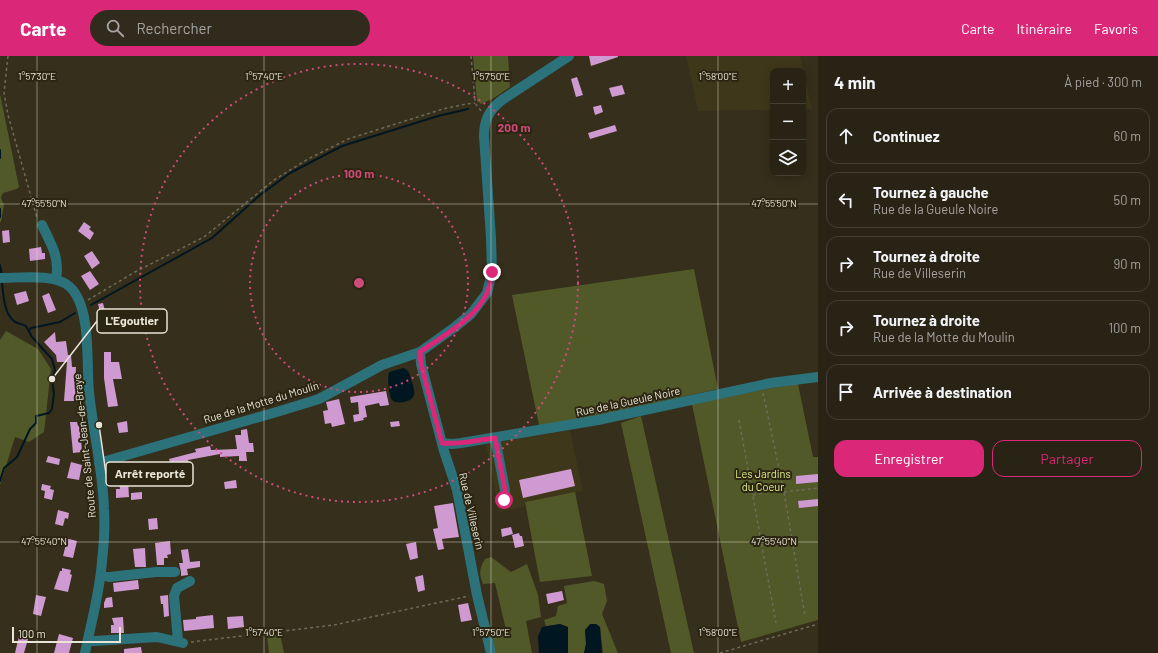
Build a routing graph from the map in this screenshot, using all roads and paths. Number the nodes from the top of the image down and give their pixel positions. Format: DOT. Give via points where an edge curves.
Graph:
graph roads {
  1 [pos="8,56"];
  2 [pos="471,56"];
  3 [pos="569,56"];
  4 [pos="42,225"];
  5 [pos="4,278"];
  6 [pos="56,279"];
  7 [pos="86,302"];
  8 [pos="420,352"];
  9 [pos="818,377"];
  10 [pos="762,391"];
  11 [pos="740,420"];
  12 [pos="495,438"];
  13 [pos="442,443"];
  14 [pos="99,463"];
  15 [pos="818,488"];
  16 [pos="784,490"];
  17 [pos="753,495"];
  18 [pos="504,500"];
  19 [pos="175,572"];
  20 [pos="100,575"];
  21 [pos="190,581"];
  22 [pos="477,594"];
  23 [pos="805,616"];
  24 [pos="776,624"];
  25 [pos="818,624"];
  26 [pos="88,640"];
  27 [pos="181,642"];
  28 [pos="85,653"];
  29 [pos="491,653"];
  30 [pos="720,653"];
  1 -- 4 [label="path" via="4,93 8,115 37,218"];
  2 -- 7 [label="path" via="475,103 443,109 355,137 308,159 274,180 204,237 135,272"];
  3 -- 8 [label="street, Rue de la Motte du Moulin" via="502,100 487,116 484,136 492,238 492,272 488,293 471,314"];
  4 -- 6 [label="street" via="56,257"];
  5 -- 6 [label="street"];
  6 -- 14 [label="street, Route de Saint-Jean-de-Braye" via="70,286 82,308 86,331 89,391"];
  8 -- 13 [label="street, Rue de Villeserin"];
  8 -- 14 [label="street, Rue de la Motte du Moulin" via="382,365 319,399"];
  9 -- 12 [label="street, Rue de la Gueule Noire" via="771,383 598,420"];
  10 -- 16 [label="path"];
  11 -- 17 [label="path"];
  12 -- 13 [label="street, Rue de la Gueule Noire"];
  12 -- 18 [label="street" via="505,490"];
  13 -- 22 [label="street, Rue de Villeserin" via="457,490"];
  14 -- 20 [label="street, Route de Saint-Jean-de-Braye" via="104,509"];
  15 -- 16 [label="path"];
  16 -- 17 [label="path"];
  16 -- 23 [label="path"];
  17 -- 24 [label="path"];
  19 -- 20 [label="street" via="109,577"];
  20 -- 26 [label="street, Route de Saint-Jean-de-Braye"];
  21 -- 27 [label="street" via="177,588 174,596"];
  22 -- 27 [label="path" via="334,625"];
  22 -- 29 [label="street, Rue de Villeserin"];
  25 -- 30 [label="path"];
  26 -- 27 [label="street" via="157,637"];
  26 -- 28 [label="street, Route de Saint-Jean-de-Braye"];
}
